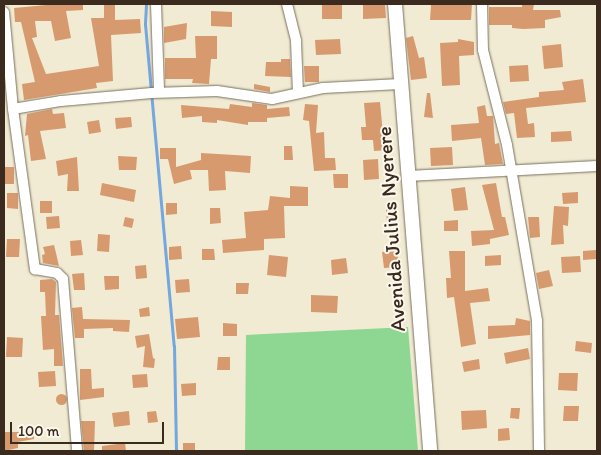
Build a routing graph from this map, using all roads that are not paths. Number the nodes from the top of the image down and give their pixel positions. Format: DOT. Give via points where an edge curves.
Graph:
graph roads {
  1 [pos="156,4"];
  2 [pos="287,4"];
  3 [pos="396,4"];
  4 [pos="482,4"];
  5 [pos="4,12"];
  6 [pos="400,84"];
  7 [pos="159,92"];
  8 [pos="298,92"];
  9 [pos="8,95"];
  10 [pos="13,109"];
  11 [pos="597,166"];
  12 [pos="510,170"];
  13 [pos="408,176"];
  14 [pos="77,451"];
  15 [pos="430,451"];
  16 [pos="539,451"];
  1 -- 7 [label="street"];
  2 -- 8 [label="street" via="296,41"];
  3 -- 6 [label="street, Avenida Julius Nyerere"];
  4 -- 12 [label="street" via="483,50 501,114"];
  5 -- 9 [label="street"];
  6 -- 8 [label="street"];
  6 -- 13 [label="street, Avenida Julius Nyerere"];
  7 -- 8 [label="street" via="217,91 272,99"];
  7 -- 10 [label="street"];
  9 -- 10 [label="street"];
  10 -- 14 [label="street" via="35,269 58,273 63,279"];
  11 -- 12 [label="street"];
  12 -- 13 [label="street"];
  12 -- 16 [label="street" via="537,321"];
  13 -- 15 [label="street, Avenida Julius Nyerere"];
}
